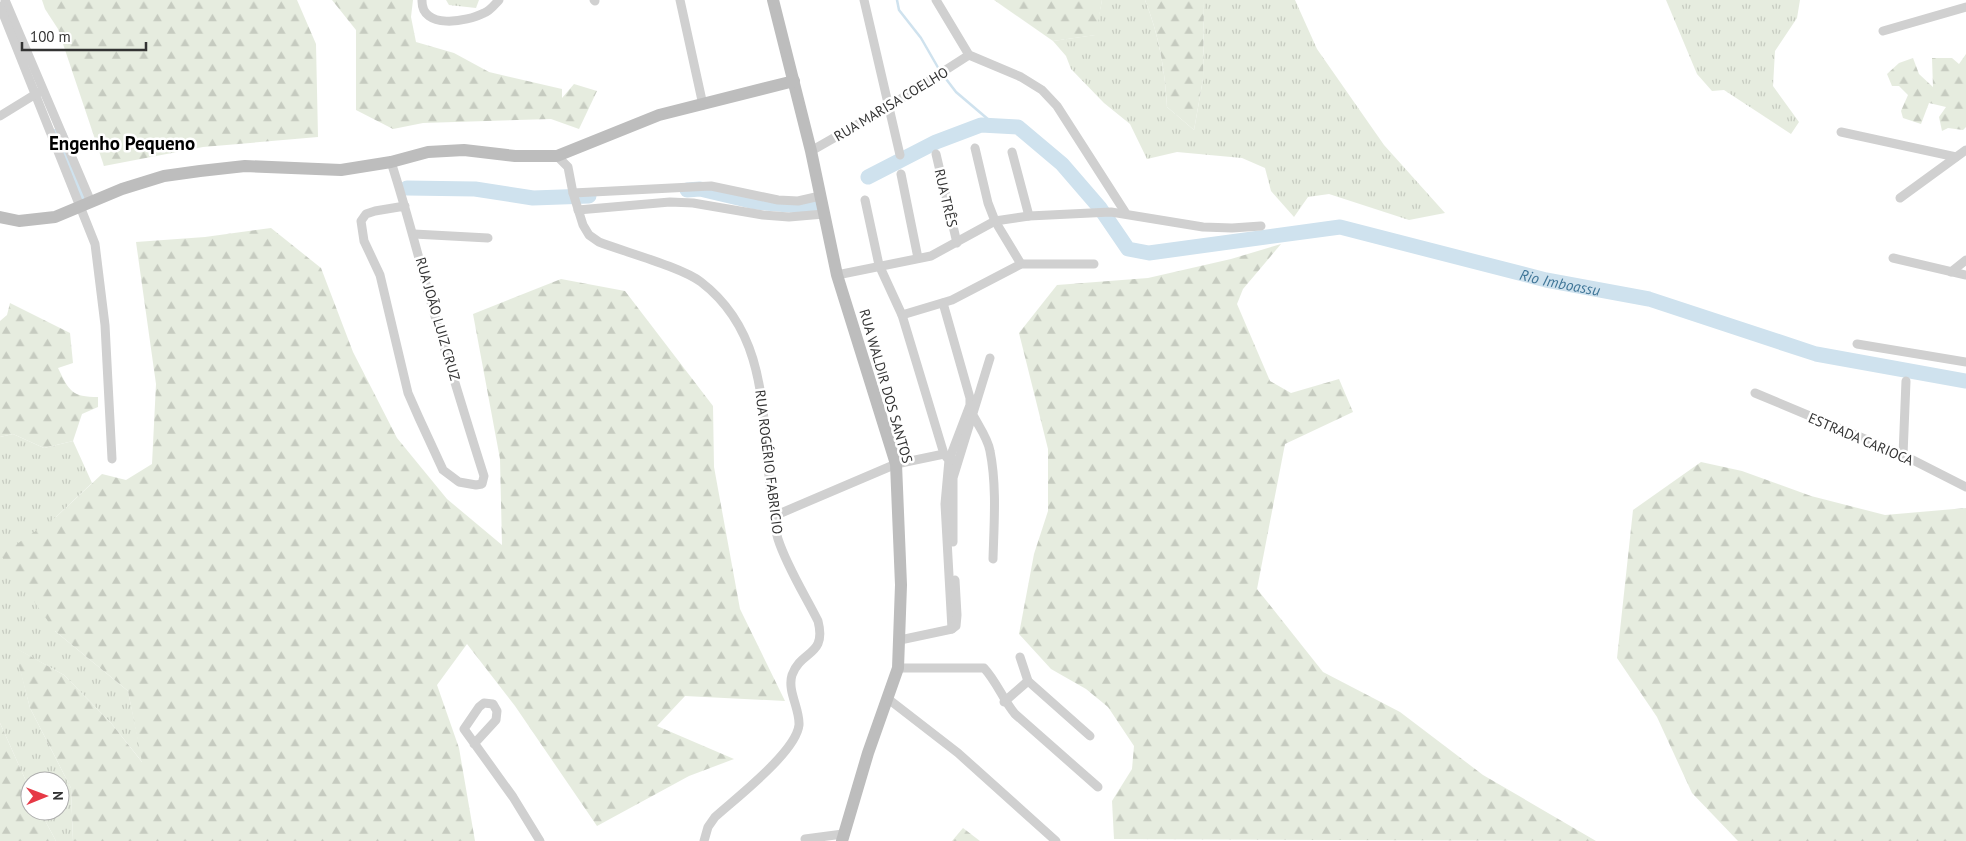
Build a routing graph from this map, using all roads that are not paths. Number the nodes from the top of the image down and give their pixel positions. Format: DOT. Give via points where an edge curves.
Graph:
graph roads {
  1 [pos="5,0"];
  2 [pos="422,0"];
  3 [pos="499,0"];
  4 [pos="680,0"];
  5 [pos="773,0"];
  6 [pos="864,0"];
  7 [pos="936,0"];
  8 [pos="0,6"];
  9 [pos="1966,7"];
  10 [pos="13,26"];
  11 [pos="1883,31"];
  12 [pos="969,55"];
  13 [pos="794,81"];
  14 [pos="40,92"];
  15 [pos="703,105"];
  16 [pos="888,107"];
  17 [pos="0,116"];
  18 [pos="1841,132"];
  19 [pos="975,148"];
  20 [pos="1966,150"];
  21 [pos="811,151"];
  22 [pos="1012,152"];
  23 [pos="936,154"];
  24 [pos="557,156"];
  25 [pos="900,156"];
  26 [pos="1956,157"];
  27 [pos="391,162"];
  28 [pos="901,174"];
  29 [pos="573,193"];
  30 [pos="820,196"];
  31 [pos="1900,198"];
  32 [pos="865,200"];
  33 [pos="91,202"];
  34 [pos="405,206"];
  35 [pos="78,207"];
  36 [pos="578,210"];
  37 [pos="1125,212"];
  38 [pos="824,214"];
  39 [pos="1029,216"];
  40 [pos="0,218"];
  41 [pos="995,221"];
  42 [pos="1261,226"];
  43 [pos="414,234"];
  44 [pos="488,238"];
  45 [pos="957,242"];
  46 [pos="918,258"];
  47 [pos="1893,258"];
  48 [pos="1966,260"];
  49 [pos="1021,264"];
  50 [pos="1094,264"];
  51 [pos="880,265"];
  52 [pos="1951,272"];
  53 [pos="1966,274"];
  54 [pos="837,275"];
  55 [pos="943,303"];
  56 [pos="902,315"];
  57 [pos="1857,344"];
  58 [pos="990,358"];
  59 [pos="1966,362"];
  60 [pos="1906,381"];
  61 [pos="1755,393"];
  62 [pos="974,417"];
  63 [pos="1903,455"];
  64 [pos="950,458"];
  65 [pos="112,459"];
  66 [pos="896,464"];
  67 [pos="1966,487"];
  68 [pos="774,516"];
  69 [pos="993,559"];
  70 [pos="900,640"];
  71 [pos="1020,657"];
  72 [pos="898,668"];
  73 [pos="1028,681"];
  74 [pos="888,698"];
  75 [pos="1004,702"];
  76 [pos="1090,736"];
  77 [pos="474,744"];
  78 [pos="1098,788"];
  79 [pos="842,837"];
  80 [pos="805,839"];
  81 [pos="540,841"];
  82 [pos="704,841"];
  83 [pos="1056,841"];
  1 -- 10 [label="street"];
  2 -- 3 [label="street" via="424,11 430,17 455,21 486,13"];
  4 -- 15 [label="street"];
  5 -- 13 [label="street, RUA WALDIR DOS SANTOS"];
  6 -- 16 [label="street"];
  7 -- 12 [label="street"];
  8 -- 10 [label="street"];
  9 -- 11 [label="street"];
  10 -- 14 [label="street"];
  12 -- 16 [label="street, RUA MARISA COELHO"];
  12 -- 37 [label="street" via="1022,76 1042,90 1056,106"];
  13 -- 15 [label="street"];
  13 -- 21 [label="street, RUA WALDIR DOS SANTOS"];
  14 -- 17 [label="street"];
  14 -- 33 [label="street"];
  14 -- 35 [label="street"];
  15 -- 24 [label="street" via="659,115"];
  16 -- 21 [label="street, RUA MARISA COELHO"];
  16 -- 25 [label="street"];
  18 -- 26 [label="street"];
  19 -- 41 [label="street"];
  20 -- 26 [label="street"];
  21 -- 30 [label="street, RUA WALDIR DOS SANTOS"];
  22 -- 39 [label="street"];
  23 -- 45 [label="street, RUA TRÊS"];
  24 -- 27 [label="street" via="515,156 464,150 428,152"];
  24 -- 29 [label="street, RUA ROGÉRIO FABRICIO" via="568,167"];
  26 -- 31 [label="street"];
  27 -- 33 [label="street" via="342,170 245,166 200,171 164,176"];
  27 -- 34 [label="street, RUA JOÃO LUIZ CRUZ"];
  28 -- 46 [label="street"];
  29 -- 30 [label="street" via="711,186 778,200 798,201"];
  29 -- 36 [label="street, RUA ROGÉRIO FABRICIO"];
  30 -- 38 [label="street, RUA WALDIR DOS SANTOS"];
  32 -- 51 [label="street"];
  33 -- 35 [label="street"];
  34 -- 43 [label="street, RUA JOÃO LUIZ CRUZ"];
  34 -- 43 [label="street, RUA JOÃO LUIZ CRUZ" via="366,214 360,228 380,275 408,393 443,470 459,482 482,484 484,476 438,326"];
  35 -- 40 [label="street" via="55,218 37,221"];
  35 -- 65 [label="street" via="95,244 101,285"];
  36 -- 38 [label="street" via="670,202 763,215"];
  36 -- 68 [label="street, RUA ROGÉRIO FABRICIO" via="590,235 599,242 700,281 738,322 748,343 760,388"];
  37 -- 39 [label="street"];
  37 -- 42 [label="street" via="1203,227"];
  38 -- 54 [label="street, RUA WALDIR DOS SANTOS"];
  39 -- 41 [label="street"];
  41 -- 45 [label="street"];
  41 -- 49 [label="street"];
  43 -- 44 [label="street"];
  45 -- 46 [label="street" via="931,256"];
  46 -- 51 [label="street"];
  47 -- 52 [label="street"];
  48 -- 52 [label="street"];
  49 -- 50 [label="street"];
  49 -- 55 [label="street"];
  51 -- 54 [label="street"];
  51 -- 56 [label="street"];
  52 -- 53 [label="street"];
  54 -- 66 [label="street, RUA WALDIR DOS SANTOS"];
  55 -- 56 [label="street"];
  55 -- 64 [label="street" via="970,398"];
  56 -- 64 [label="street"];
  57 -- 59 [label="street"];
  58 -- 62 [label="street"];
  60 -- 63 [label="street"];
  61 -- 63 [label="street, ESTRADA CARIOCA"];
  62 -- 64 [label="street"];
  62 -- 69 [label="street" via="990,452"];
  63 -- 67 [label="street, ESTRADA CARIOCA"];
  64 -- 66 [label="street"];
  64 -- 70 [label="street" via="944,504 954,628"];
  66 -- 68 [label="street"];
  66 -- 70 [label="street, RUA WALDIR DOS SANTOS"];
  68 -- 82 [label="street, RUA ROGÉRIO FABRICIO" via="778,539 818,621 821,634 815,650 792,676 799,724 791,745 715,817"];
  70 -- 72 [label="street, RUA WALDIR DOS SANTOS"];
  71 -- 73 [label="street"];
  72 -- 74 [label="street, RUA WALDIR DOS SANTOS"];
  72 -- 75 [label="street" via="984,668"];
  73 -- 75 [label="street"];
  73 -- 76 [label="street"];
  74 -- 79 [label="street, RUA WALDIR DOS SANTOS"];
  74 -- 83 [label="street" via="958,753"];
  75 -- 78 [label="street"];
  77 -- 77 [label="street" via="464,730 479,707 484,703 492,704 497,711 496,720"];
  77 -- 81 [label="street"];
  79 -- 80 [label="street"];
}
